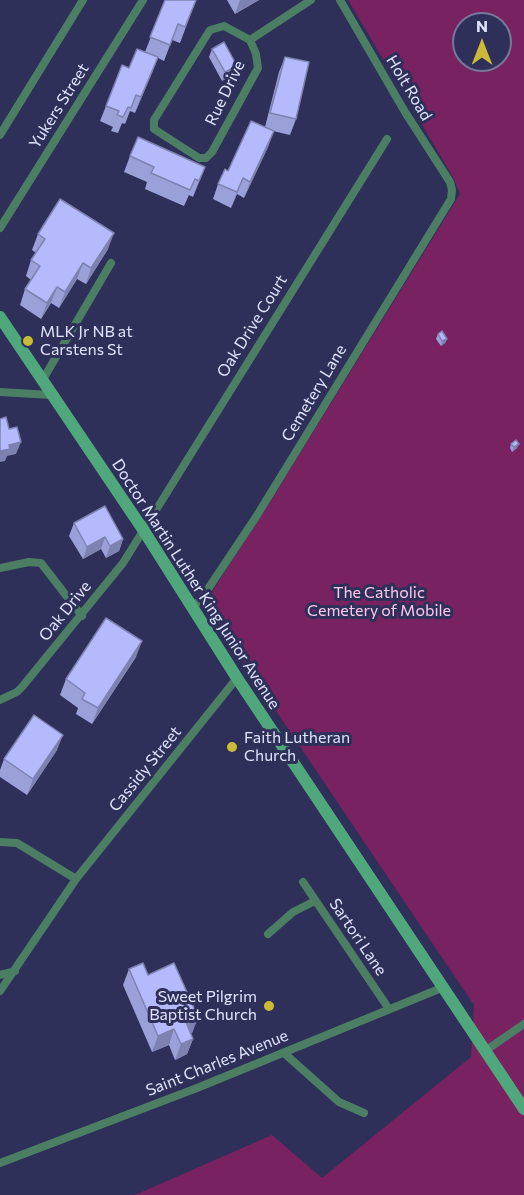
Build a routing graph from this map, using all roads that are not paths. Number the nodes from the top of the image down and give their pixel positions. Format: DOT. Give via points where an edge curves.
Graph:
graph roads {
  1 [pos="83,0"];
  2 [pos="143,0"];
  3 [pos="311,0"];
  4 [pos="340,0"];
  5 [pos="250,40"];
  6 [pos="0,135"];
  7 [pos="387,139"];
  8 [pos="452,190"];
  9 [pos="0,228"];
  10 [pos="111,263"];
  11 [pos="0,317"];
  12 [pos="42,381"];
  13 [pos="0,392"];
  14 [pos="51,395"];
  15 [pos="144,531"];
  16 [pos="0,568"];
  17 [pos="193,607"];
  18 [pos="82,616"];
  19 [pos="237,678"];
  20 [pos="0,700"];
  21 [pos="0,842"];
  22 [pos="76,879"];
  23 [pos="303,882"];
  24 [pos="315,901"];
  25 [pos="268,934"];
  26 [pos="15,971"];
  27 [pos="0,975"];
  28 [pos="444,987"];
  29 [pos="0,991"];
  30 [pos="389,1009"];
  31 [pos="524,1024"];
  32 [pos="485,1051"];
  33 [pos="284,1053"];
  34 [pos="524,1109"];
  35 [pos="364,1113"];
  36 [pos="0,1163"];
  1 -- 6 [label="street"];
  2 -- 9 [label="street, Yukers Street"];
  3 -- 5 [label="street, Rue Drive"];
  4 -- 8 [label="street, Holt Road"];
  5 -- 5 [label="street, Rue Drive" via="258,68 206,158 199,158 154,129 154,120 210,30 224,26"];
  7 -- 15 [label="street, Oak Drive Court"];
  8 -- 17 [label="street, Cemetery Lane" via="451,199 256,517"];
  10 -- 12 [label="street"];
  11 -- 12 [label="main road, Doctor Martin Luther King Junior Avenue"];
  12 -- 14 [label="main road, Doctor Martin Luther King Junior Avenue"];
  13 -- 14 [label="street"];
  14 -- 15 [label="main road, Doctor Martin Luther King Junior Avenue"];
  15 -- 17 [label="main road, Doctor Martin Luther King Junior Avenue"];
  15 -- 18 [label="street, Oak Drive"];
  16 -- 18 [label="street" via="41,563"];
  17 -- 19 [label="main road, Doctor Martin Luther King Junior Avenue"];
  18 -- 20 [label="street, Oak Drive" via="17,692"];
  19 -- 22 [label="street, Cassidy Street"];
  19 -- 28 [label="main road, Doctor Martin Luther King Junior Avenue"];
  21 -- 22 [label="street" via="17,843"];
  22 -- 26 [label="street, Cassidy Street"];
  23 -- 24 [label="street, Sartori Lane"];
  24 -- 25 [label="street" via="293,912"];
  24 -- 30 [label="street, Sartori Lane"];
  26 -- 27 [label="street"];
  26 -- 29 [label="street, Cassidy Street"];
  28 -- 30 [label="street, Saint Charles Avenue"];
  28 -- 32 [label="main road, Doctor Martin Luther King Junior Avenue"];
  30 -- 33 [label="street, Saint Charles Avenue"];
  31 -- 32 [label="street"];
  32 -- 34 [label="main road, Doctor Martin Luther King Junior Avenue"];
  33 -- 35 [label="street" via="339,1102"];
  33 -- 36 [label="street, Saint Charles Avenue"];
}
